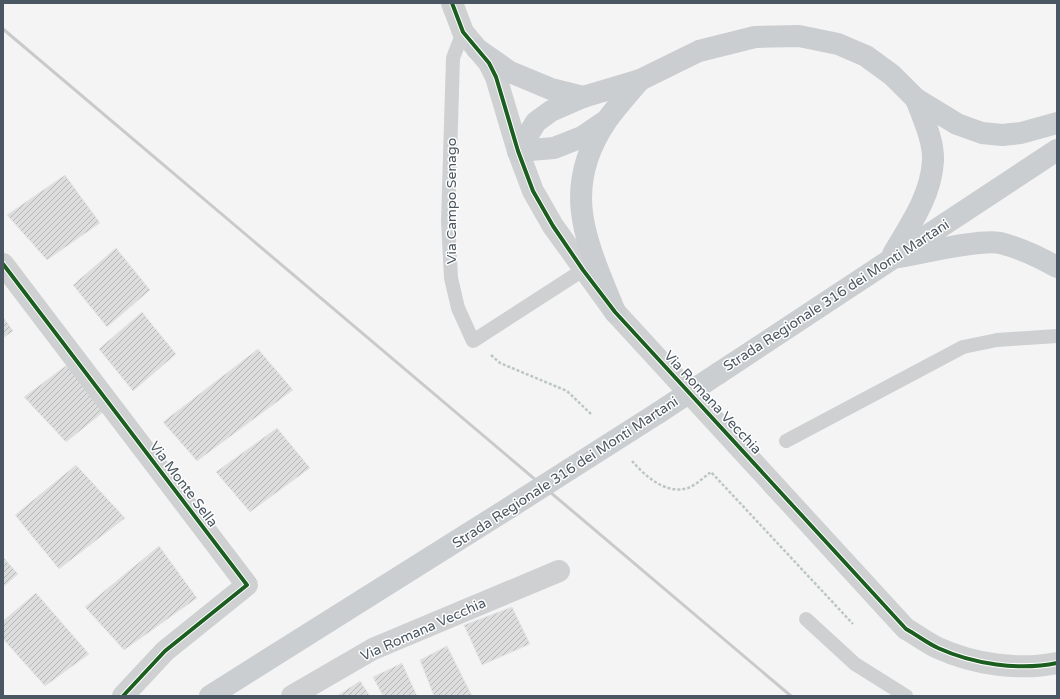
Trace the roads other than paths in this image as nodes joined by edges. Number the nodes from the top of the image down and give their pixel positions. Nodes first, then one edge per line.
1 (452, 3) edge
2 (463, 32) junction
3 (477, 49) junction
4 (640, 80) junction
5 (583, 97) junction
6 (916, 99) junction
7 (607, 120) junction
8 (1057, 122) edge
9 (1057, 150) edge
10 (518, 151) junction
11 (890, 258) junction
12 (3, 264) edge
13 (1057, 267) edge
14 (583, 270) junction
15 (615, 312) junction
16 (1057, 336) edge
17 (786, 441) dead end
18 (560, 571) dead end
19 (806, 619) dead end
20 (1057, 663) edge
21 (123, 696) edge
22 (210, 696) edge
23 (292, 696) edge
24 (906, 696) edge

1 - 2 street
2 - 3 street, Via Romana Vecchia
2 - 14 lane, Via Campo Senago
3 - 5 main road
3 - 10 street, Via Romana Vecchia
4 - 5 main road
4 - 6 main road
4 - 7 main road
5 - 10 main road
6 - 8 main road
6 - 11 main road
7 - 10 main road
7 - 15 main road
9 - 11 main road, Strada Regionale 316 dei Monti Martani
10 - 14 street, Via Romana Vecchia
11 - 13 main road
11 - 22 main road, Strada Regionale 316 dei Monti Martani, bridge
12 - 21 street, Via Monte Sella
14 - 15 street, Via Romana Vecchia
15 - 20 street, Via Romana Vecchia
16 - 17 lane
18 - 23 street, Via Romana Vecchia
19 - 24 lane

